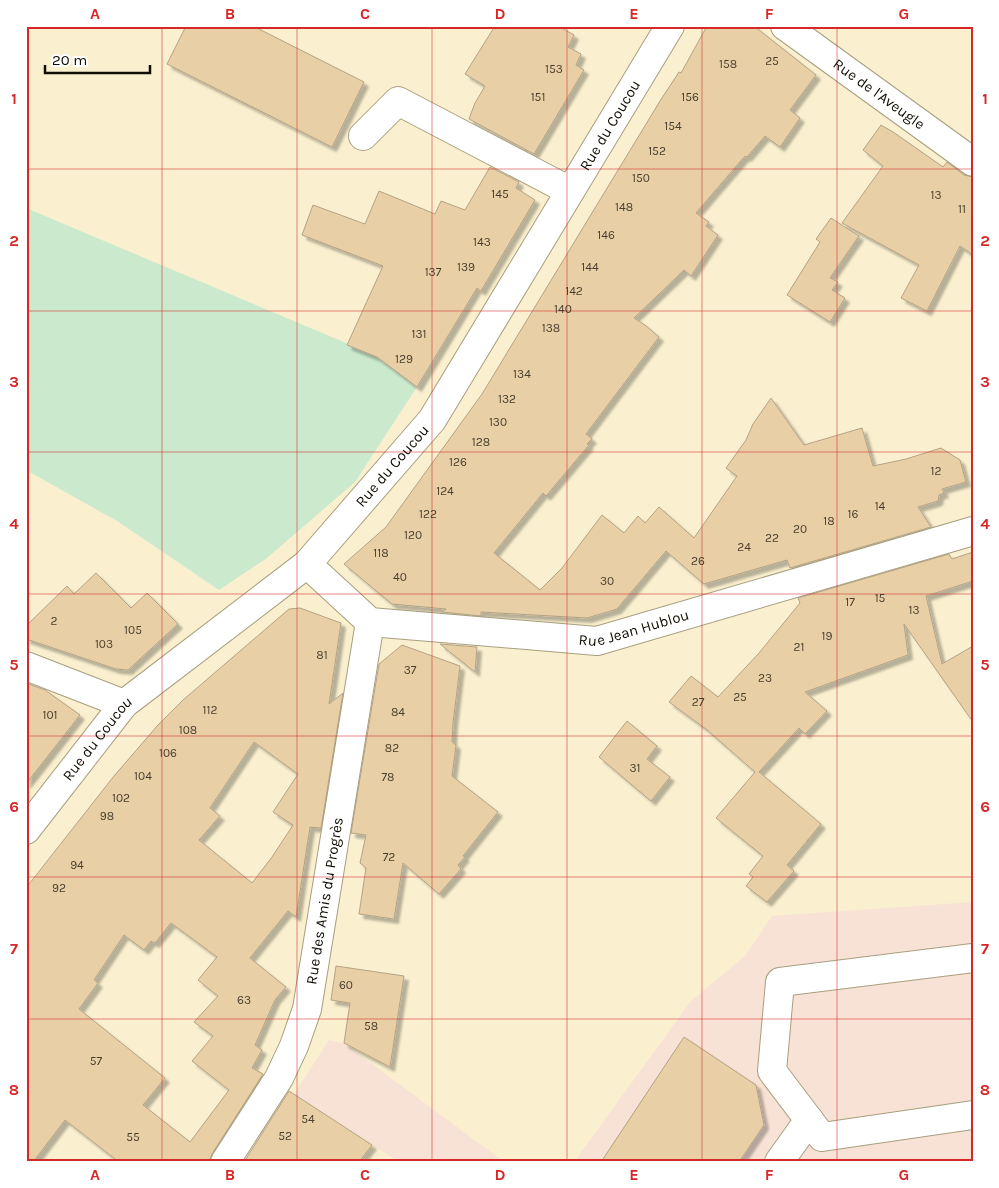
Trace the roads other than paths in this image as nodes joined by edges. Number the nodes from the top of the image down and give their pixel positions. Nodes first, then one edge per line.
1 (670, 26) edge
2 (785, 26) edge
3 (363, 136) dead end
4 (973, 162) edge
5 (570, 191) junction
6 (973, 531) edge
7 (307, 564) junction
8 (370, 622) junction
9 (26, 666) edge
10 (124, 704) junction
11 (26, 830) edge
12 (973, 958) edge
13 (973, 1115) edge
14 (809, 1120) junction
15 (225, 1162) edge
16 (778, 1162) edge

1 - 5 street, Rue du Coucou
2 - 4 street, Rue de l'Aveugle
3 - 5 street
5 - 7 street, Rue du Coucou
6 - 8 street, Rue Jean Hublou
7 - 8 street
7 - 10 street, Rue du Coucou
8 - 15 street, Rue des Amis du Progrès
9 - 10 street
10 - 11 street, Rue du Coucou
12 - 14 street
13 - 14 street
14 - 16 street

